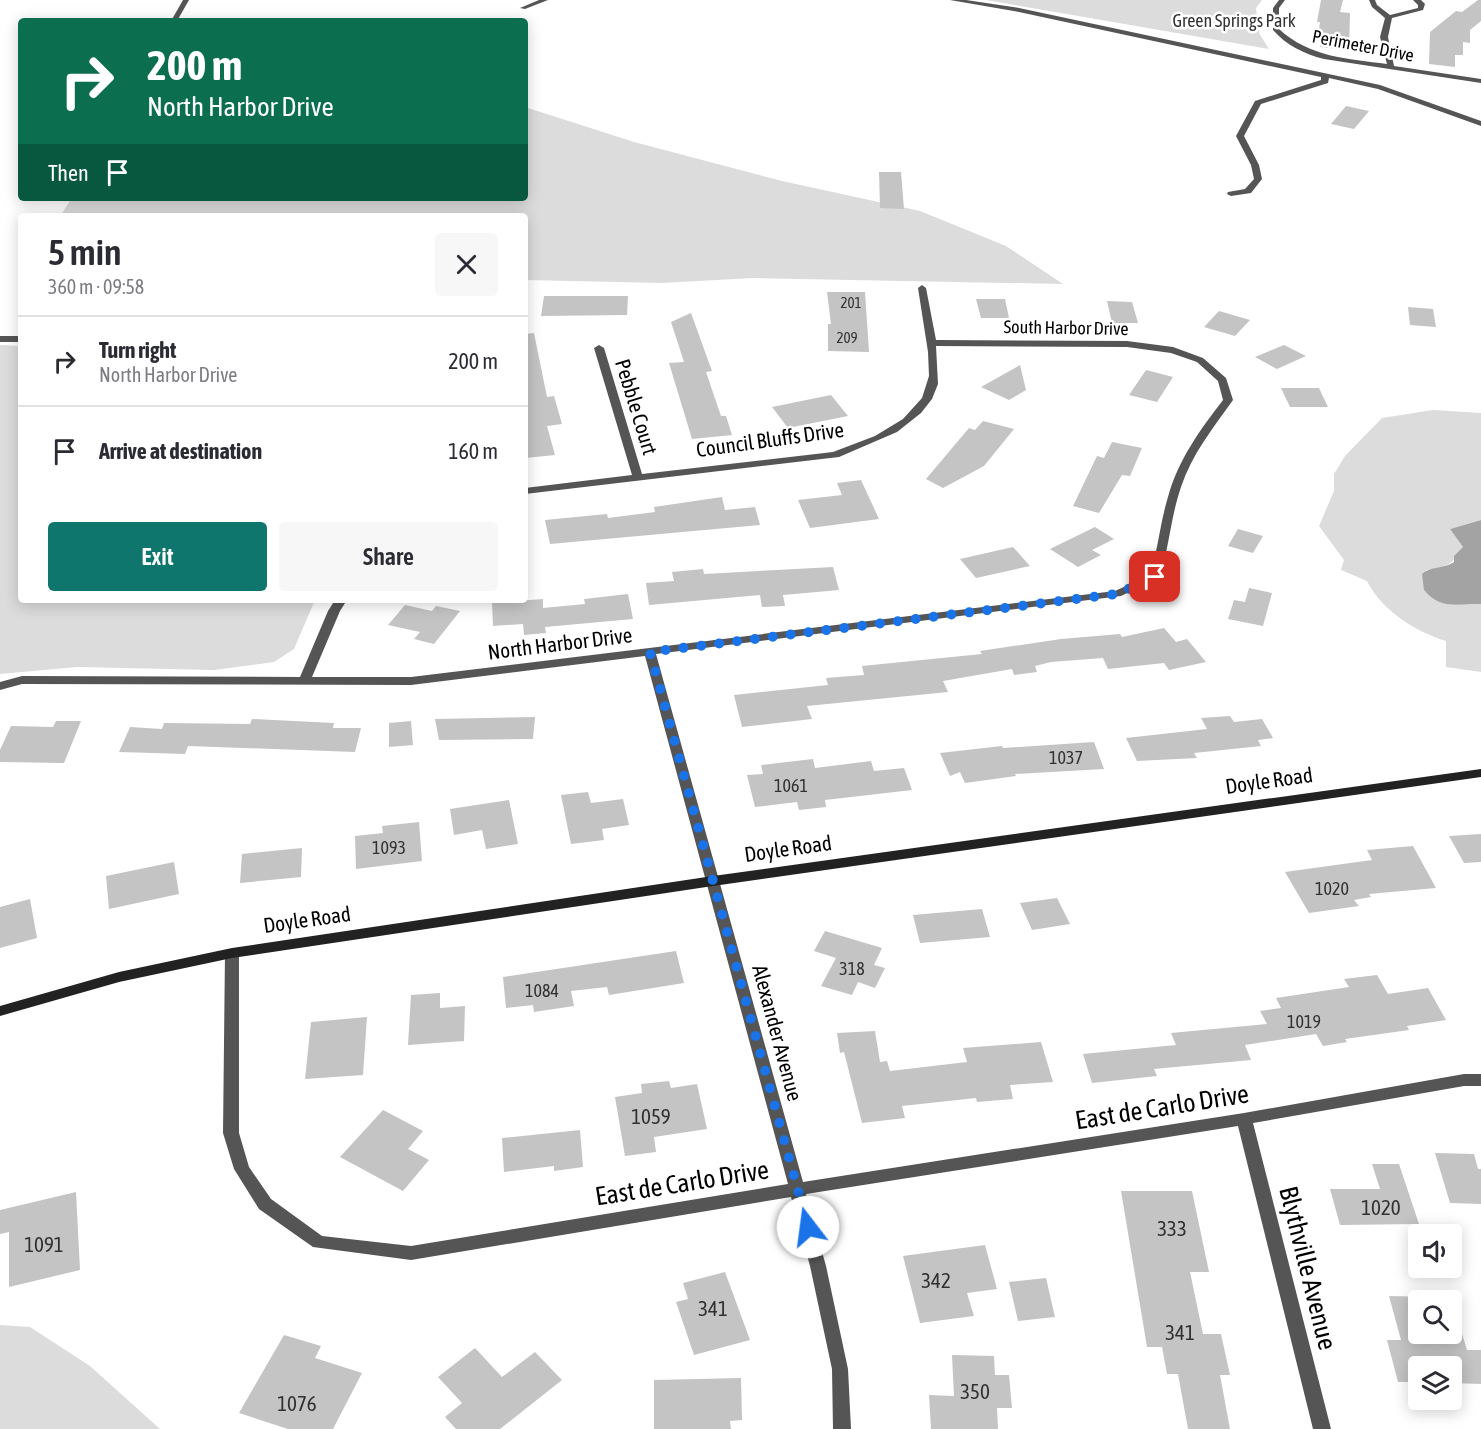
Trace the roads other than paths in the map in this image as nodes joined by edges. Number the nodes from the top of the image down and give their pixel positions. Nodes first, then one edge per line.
1 (186, 0) edge
2 (545, 0) edge
3 (953, 0) edge
4 (1282, 0) edge
5 (1372, 0) edge
6 (1416, 0) edge
7 (523, 8) dead end
8 (1389, 17) junction
9 (176, 18) edge
10 (1391, 68) junction
11 (1325, 75) junction
12 (1481, 81) edge
13 (1481, 124) edge
14 (1231, 194) dead end
15 (922, 288) dead end
16 (0, 339) edge
17 (18, 339) edge
18 (930, 343) junction
19 (599, 348) dead end
20 (638, 477) junction
21 (528, 491) edge
22 (1155, 577) joint
23 (339, 603) edge
24 (650, 652) junction
25 (304, 681) junction
26 (0, 686) edge
27 (1481, 772) edge
28 (713, 881) junction
29 (232, 953) junction
30 (0, 1011) edge
31 (1481, 1080) edge
32 (1244, 1119) junction
33 (798, 1188) junction
34 (842, 1429) edge
35 (1322, 1429) edge

1 - 9 street
2 - 7 street
3 - 11 street
4 - 10 street, Perimeter Drive
5 - 8 street
6 - 8 street
8 - 10 street
10 - 12 street, Perimeter Drive
11 - 13 street
11 - 14 street
15 - 18 street, Council Bluffs Drive
16 - 17 street
18 - 20 street, Council Bluffs Drive
18 - 22 street, South Harbor Drive
19 - 20 street, Pebble Court
20 - 21 street, Council Bluffs Drive
22 - 24 street, North Harbor Drive
23 - 25 street
24 - 25 street, North Harbor Drive
24 - 28 street, Alexander Avenue
25 - 26 street, North Harbor Drive
27 - 28 main road, Doyle Road
28 - 29 main road, Doyle Road
28 - 33 street, Alexander Avenue
29 - 30 main road, Doyle Road
29 - 33 street, East de Carlo Drive
31 - 32 street, East de Carlo Drive
32 - 33 street, East de Carlo Drive
32 - 35 street, Blythville Avenue
33 - 34 street, Alexander Avenue

